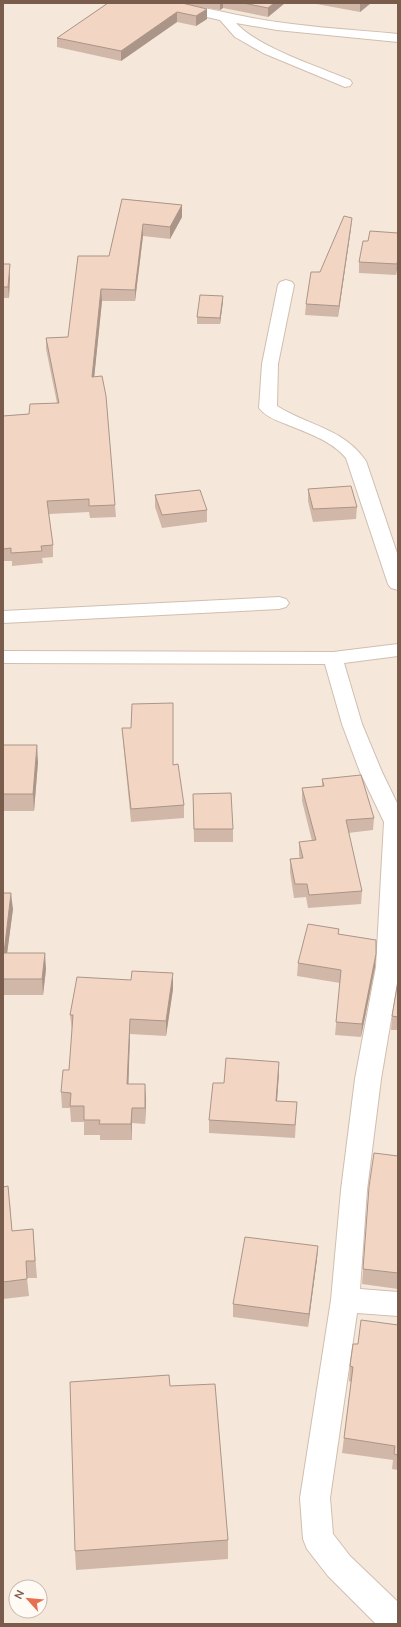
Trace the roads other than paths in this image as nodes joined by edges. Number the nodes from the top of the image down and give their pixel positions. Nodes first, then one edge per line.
1 (163, 3) edge
2 (200, 7) edge
3 (224, 17) junction
4 (398, 38) edge
5 (345, 82) dead end
6 (286, 285) dead end
7 (398, 584) edge
8 (279, 603) dead end
9 (3, 617) edge
10 (398, 650) edge
11 (3, 657) edge
12 (334, 658) junction
13 (397, 823) edge
14 (344, 1300) junction
15 (398, 1304) edge
16 (398, 1624) edge

1 - 2 street
2 - 3 street
3 - 4 street
3 - 5 street
6 - 7 street
8 - 9 street
10 - 12 street
11 - 12 street
12 - 13 street
13 - 14 street
14 - 15 street
14 - 16 street

